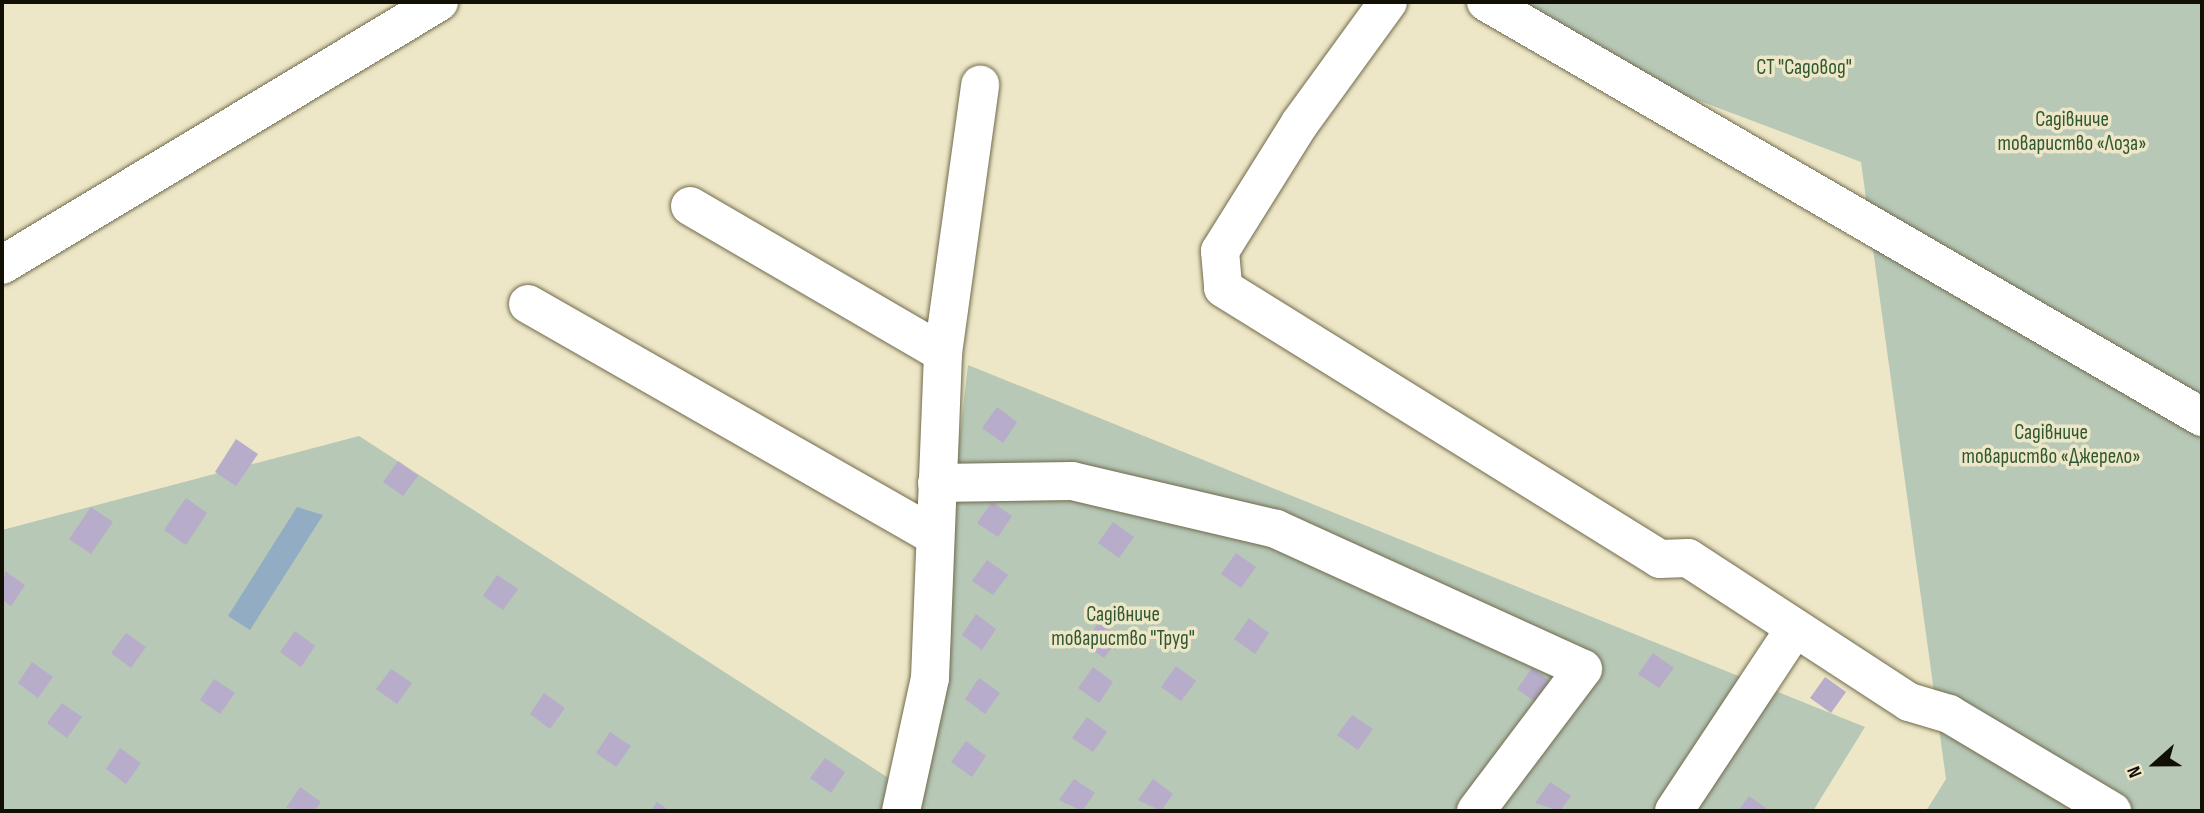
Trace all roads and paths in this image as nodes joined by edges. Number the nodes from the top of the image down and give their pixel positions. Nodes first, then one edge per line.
1 (439, 2) edge
2 (1388, 2) edge
3 (1486, 2) edge
4 (980, 85) dead end
5 (690, 206) dead end
6 (2, 265) edge
7 (528, 304) dead end
8 (943, 352) junction
9 (2202, 417) edge
10 (937, 483) junction
11 (934, 536) junction
12 (1794, 630) junction
13 (901, 811) edge
14 (1476, 811) edge
15 (1674, 811) edge
16 (2112, 811) edge

1 - 6 lane
2 - 12 lane
3 - 9 lane
4 - 8 lane
5 - 8 lane
7 - 11 lane
8 - 10 lane
10 - 11 lane
10 - 14 lane
11 - 13 lane
12 - 15 lane
12 - 16 lane

